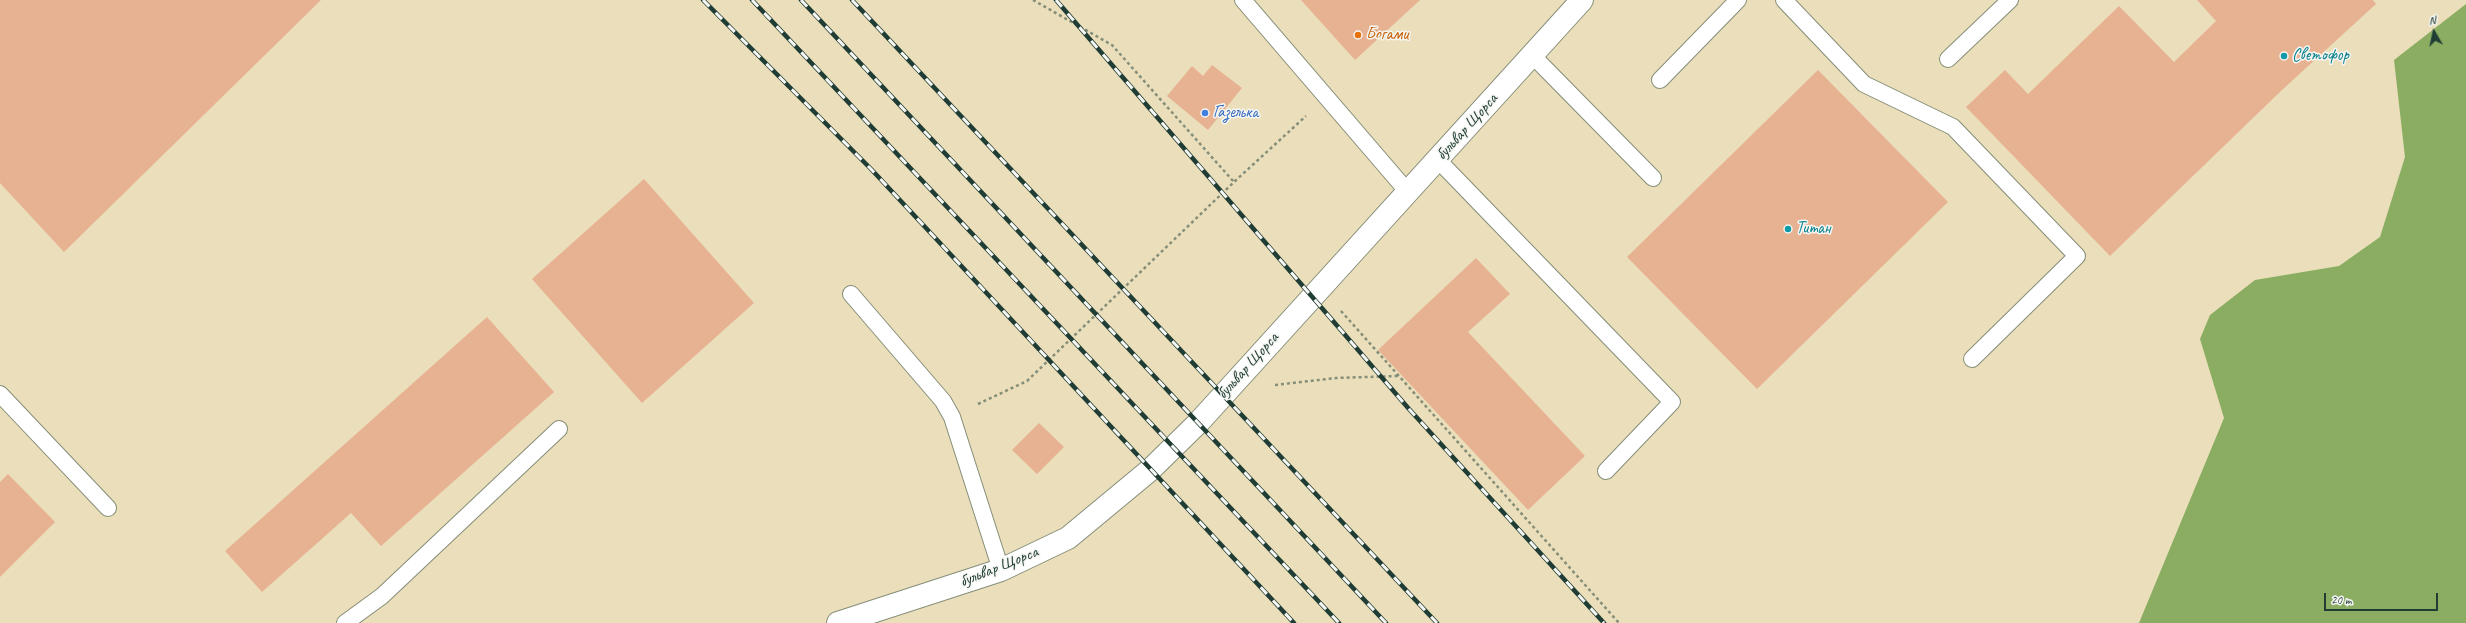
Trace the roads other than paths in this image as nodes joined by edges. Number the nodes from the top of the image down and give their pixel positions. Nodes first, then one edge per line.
1 (1243, 0) edge
2 (1582, 0) edge
3 (1738, 0) edge
4 (1784, 0) edge
5 (2010, 0) edge
6 (1532, 55) junction
7 (1948, 59) dead end
8 (1660, 80) dead end
9 (1438, 160) junction
10 (1653, 178) dead end
11 (1407, 191) junction
12 (851, 294) dead end
13 (1972, 359) dead end
14 (0, 394) edge
15 (559, 429) dead end
16 (1606, 471) dead end
17 (108, 508) dead end
18 (1001, 570) junction
19 (345, 623) edge
20 (838, 623) edge

1 - 11 lane
2 - 6 main road, бульвар Щорса
3 - 8 lane
4 - 13 lane
5 - 7 lane
6 - 9 main road, бульвар Щорса
6 - 10 lane
9 - 11 main road, бульвар Щорса
9 - 16 lane
11 - 18 main road, бульвар Щорса
12 - 18 lane
14 - 17 lane
15 - 19 lane
18 - 20 main road, бульвар Щорса

